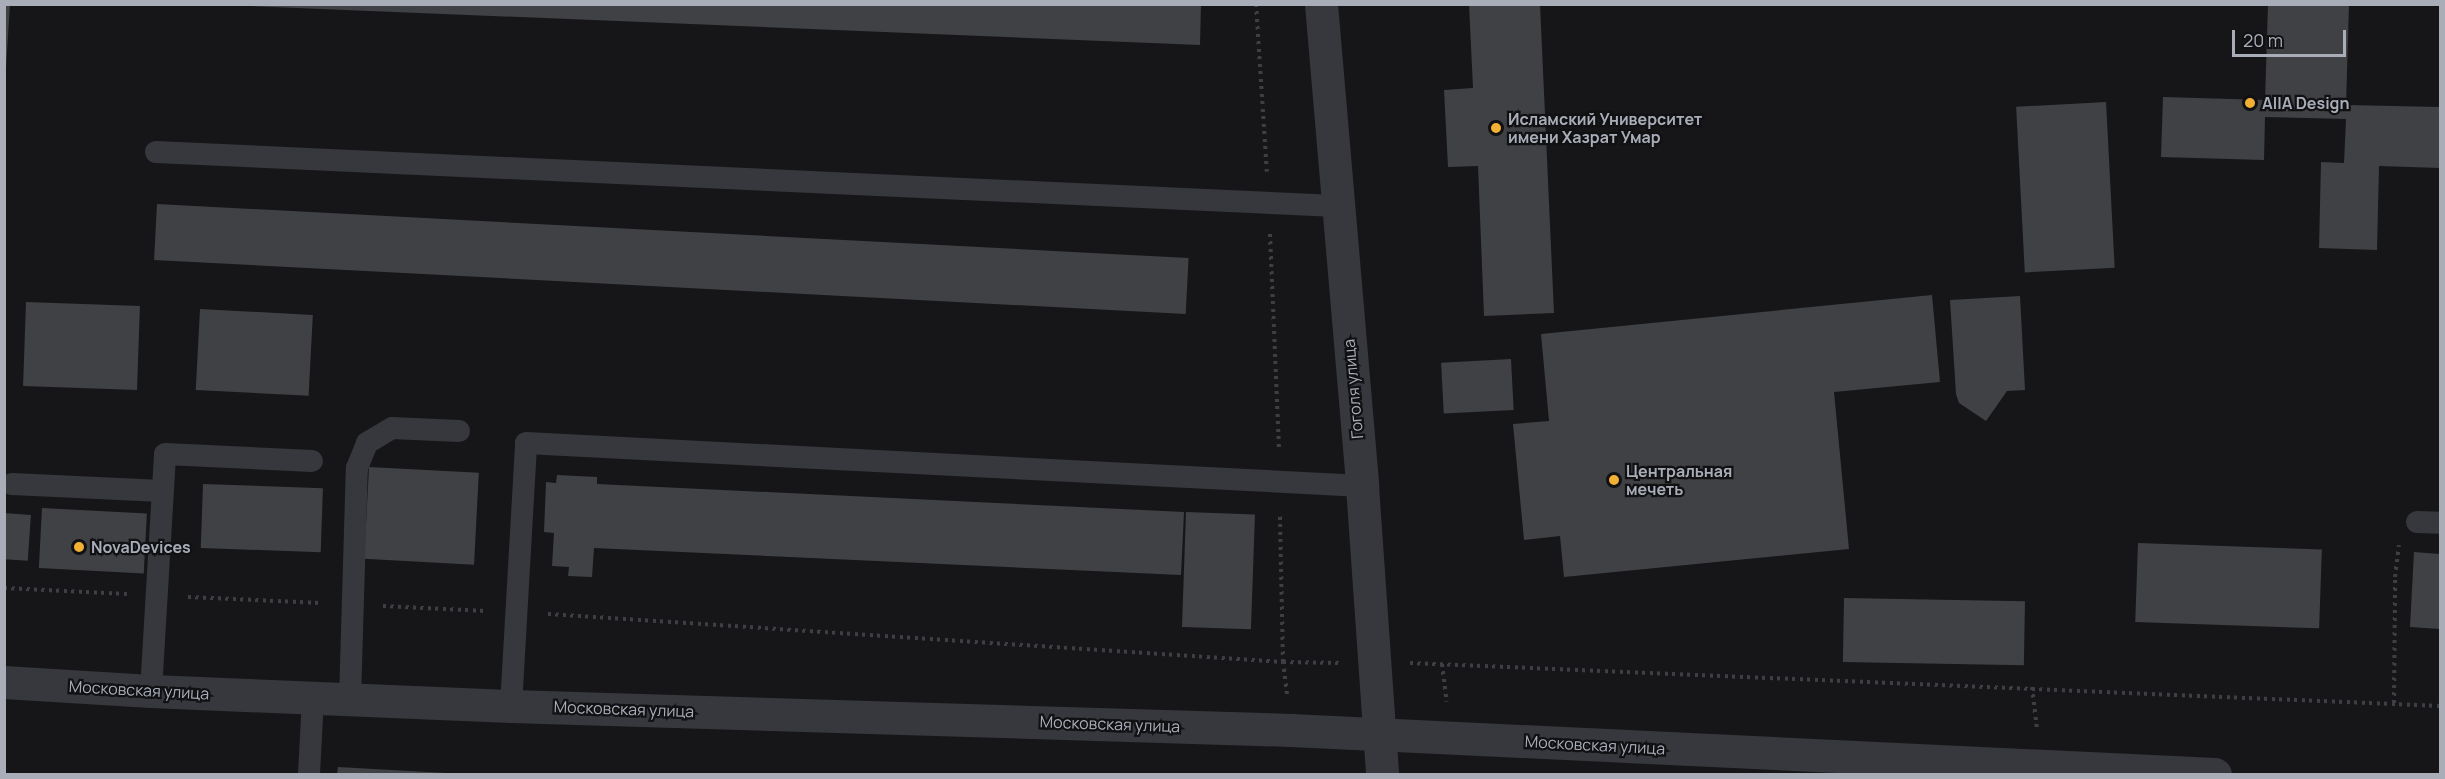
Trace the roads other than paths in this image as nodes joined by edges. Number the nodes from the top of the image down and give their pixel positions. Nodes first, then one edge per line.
1 (1321, 4) edge
2 (156, 152) dead end
3 (1337, 206) junction
4 (459, 431) dead end
5 (312, 461) dead end
6 (12, 484) dead end
7 (1362, 486) junction
8 (162, 491) junction
9 (2417, 522) road end
10 (2440, 523) edge
11 (4, 682) edge
12 (152, 691) junction
13 (313, 698) junction
14 (350, 699) junction
15 (511, 706) junction
16 (1380, 736) junction
17 (309, 774) edge
18 (1382, 774) edge
19 (2215, 774) edge

1 - 3 street, Гоголя улица
2 - 3 lane
3 - 7 street, Гоголя улица
4 - 14 lane
5 - 8 lane
6 - 8 lane
7 - 15 lane
7 - 16 street, Гоголя улица
8 - 12 lane
9 - 10 lane
11 - 12 street, Московская улица
12 - 13 street, Московская улица
13 - 14 street, Московская улица
13 - 17 lane
14 - 15 street, Московская улица
15 - 16 street, Московская улица
16 - 18 street, Гоголя улица
16 - 19 street, Московская улица

